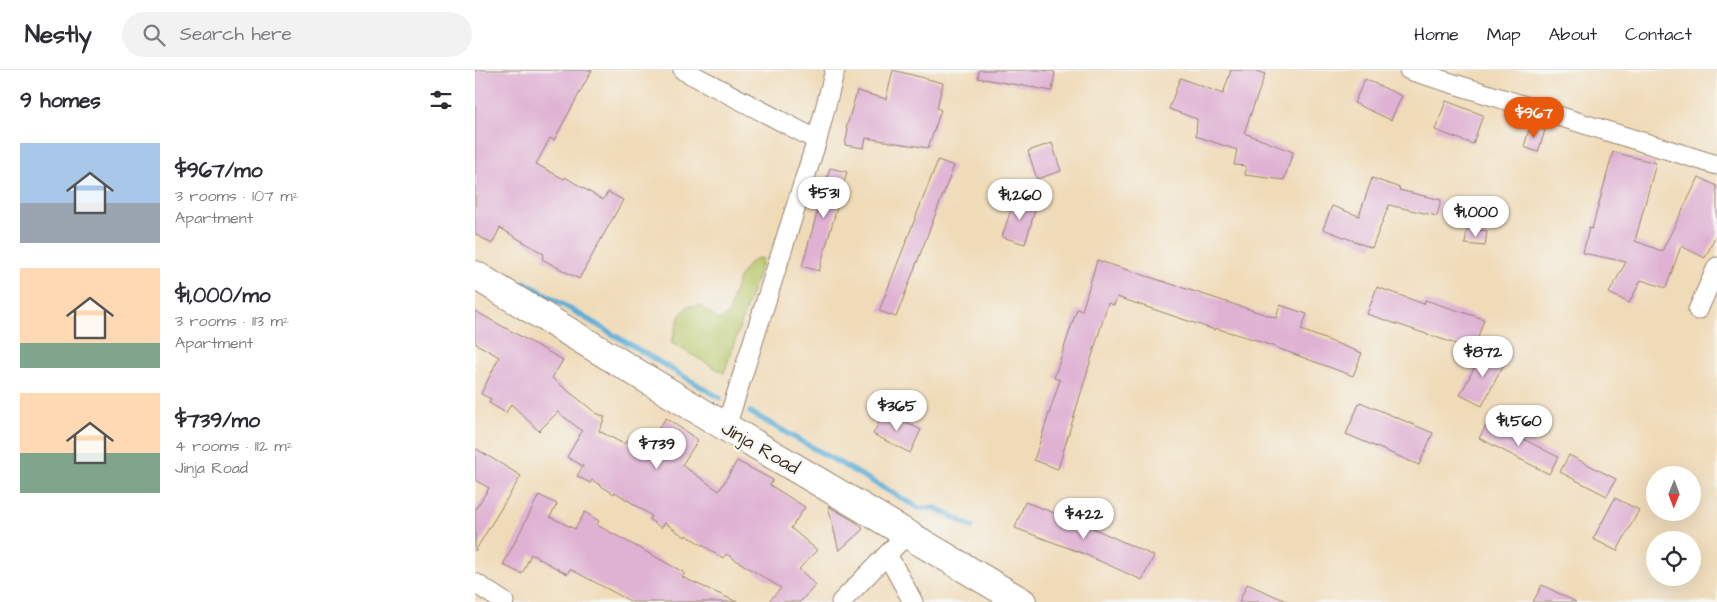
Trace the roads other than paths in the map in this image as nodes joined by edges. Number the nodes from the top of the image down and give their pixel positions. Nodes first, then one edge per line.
1 (683, 70) edge
2 (835, 70) edge
3 (1409, 70) edge
4 (817, 140) junction
5 (1717, 165) edge
6 (1717, 268) edge
7 (475, 275) edge
8 (1698, 310) dead end
9 (726, 427) junction
10 (908, 533) junction
11 (888, 556) junction
12 (475, 583) edge
13 (504, 602) edge
14 (841, 602) edge
15 (913, 602) edge
16 (1022, 602) edge

1 - 4 street
2 - 4 street
3 - 5 street
4 - 9 street
6 - 8 street
7 - 9 main road, Jinja Road
9 - 10 main road, Jinja Road
10 - 11 street
10 - 16 main road, Jinja Road
11 - 14 street
11 - 15 street
12 - 13 street

